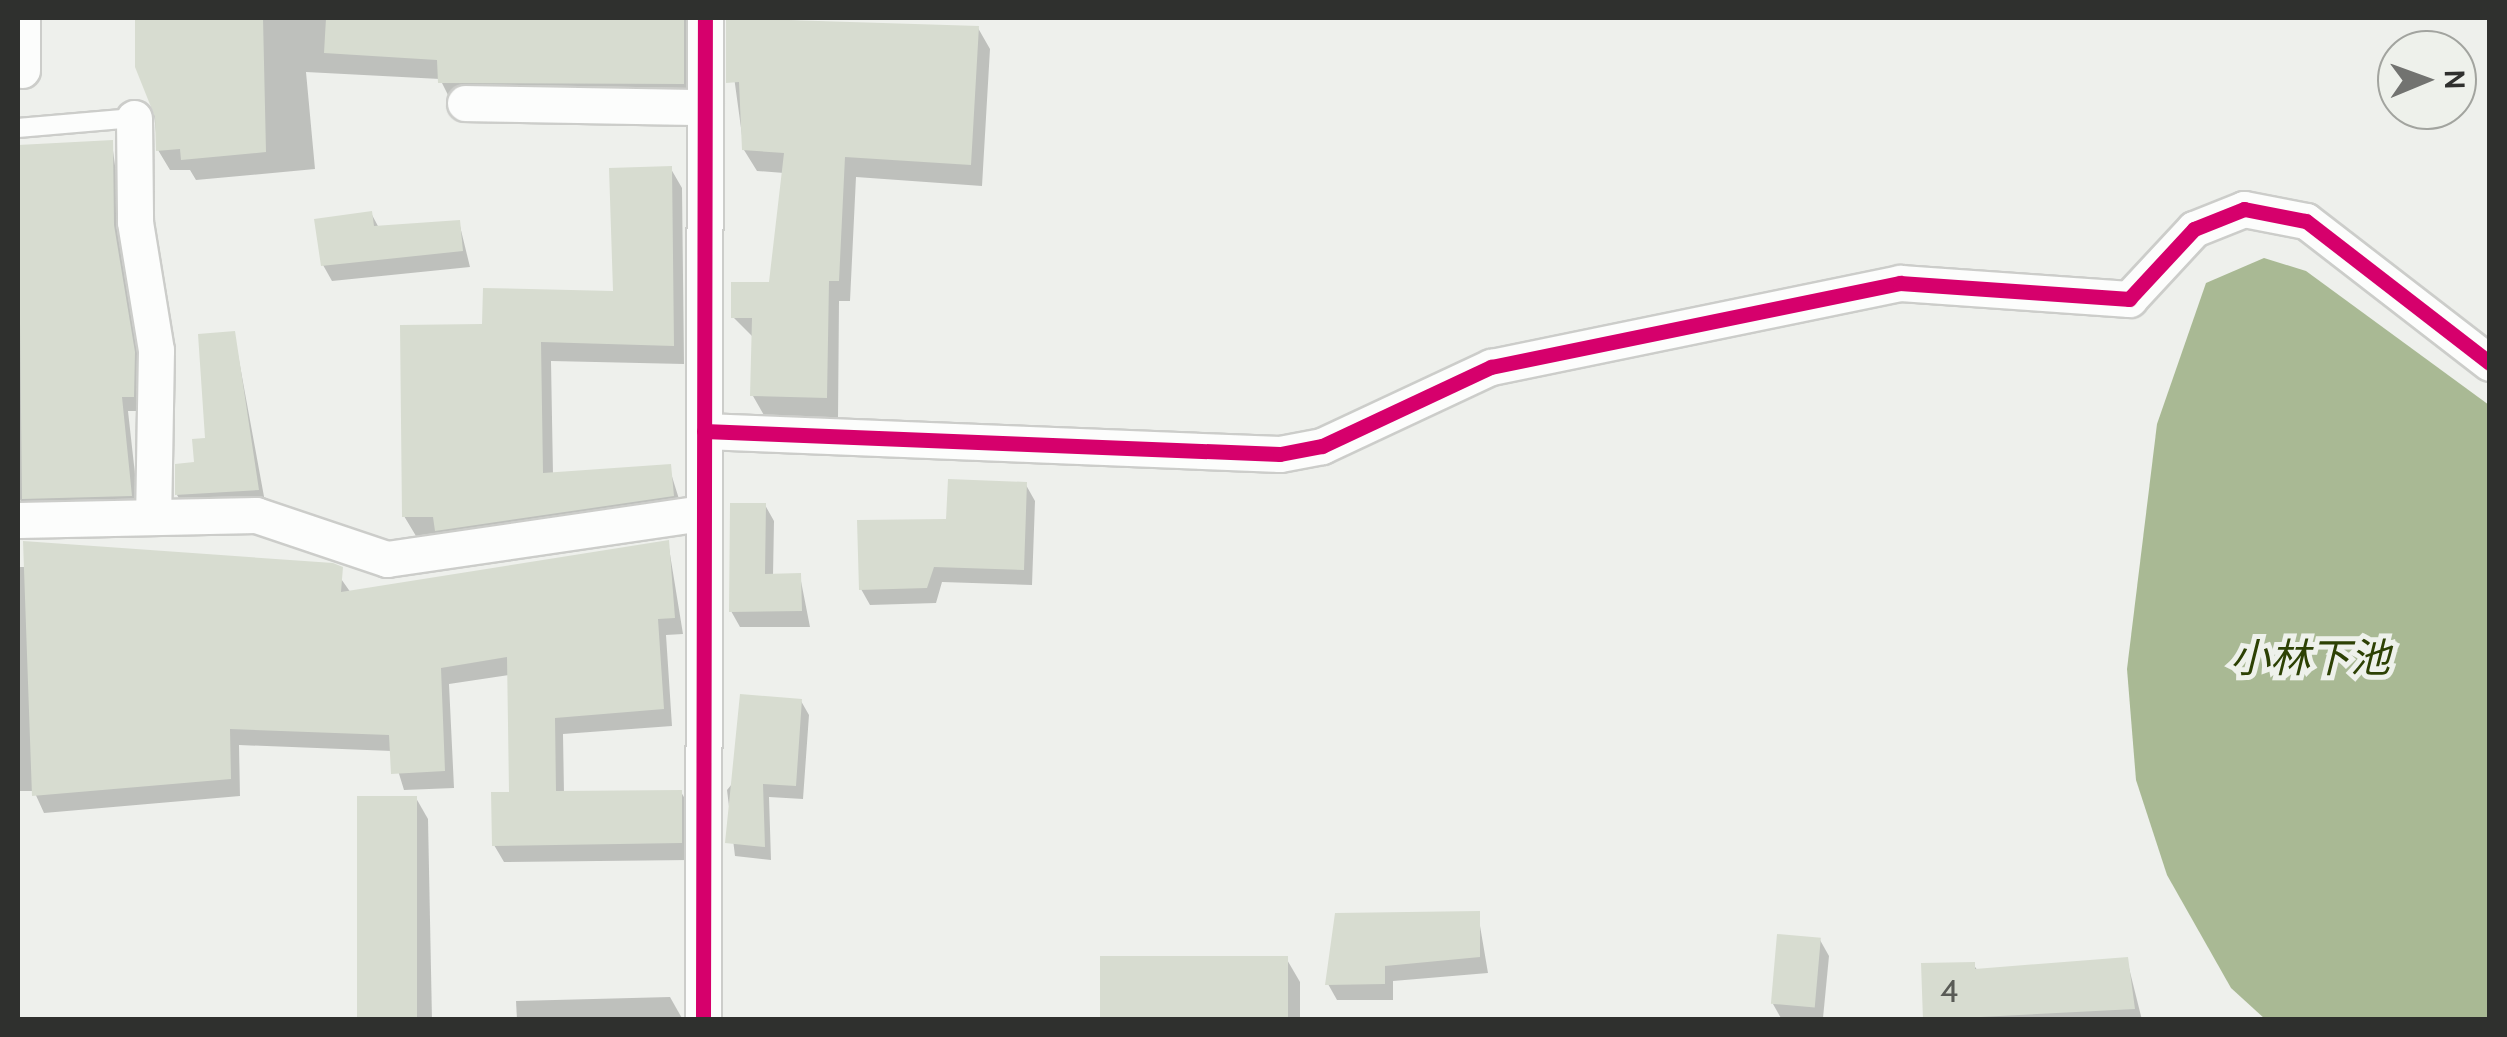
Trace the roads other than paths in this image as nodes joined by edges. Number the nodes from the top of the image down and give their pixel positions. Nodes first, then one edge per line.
1 (22, 18) edge
2 (705, 18) edge
3 (22, 70) dead end
4 (465, 103) dead end
5 (705, 107) junction
6 (134, 118) joint
7 (18, 128) edge
8 (2490, 364) edge
9 (704, 431) junction
10 (704, 513) junction
11 (153, 516) junction
12 (18, 520) edge
13 (703, 1020) edge

1 - 3 street
2 - 5 street
4 - 5 street
5 - 9 street
6 - 7 lane
6 - 11 street
8 - 9 street
9 - 10 street
10 - 11 street
10 - 13 street
11 - 12 street

